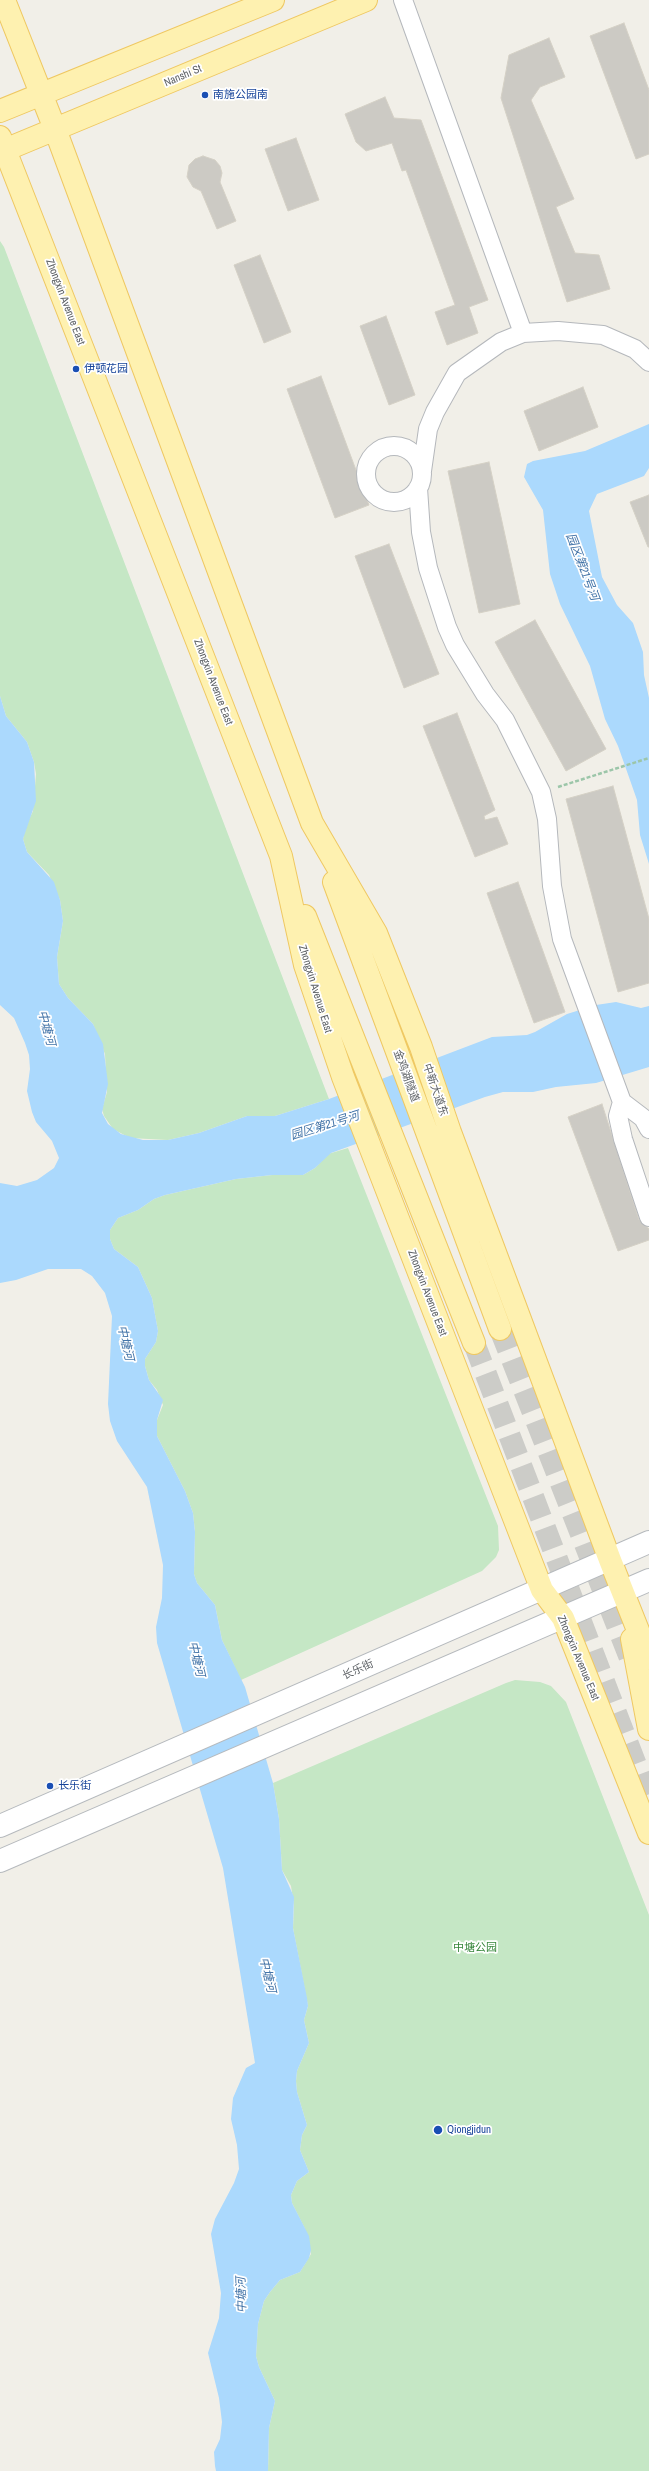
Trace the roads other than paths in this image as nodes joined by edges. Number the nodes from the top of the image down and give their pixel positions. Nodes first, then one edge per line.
1 (4, 0) edge
2 (273, 0) edge
3 (366, 0) edge
4 (403, 0) edge
5 (41, 93) junction
6 (0, 111) edge
7 (55, 129) junction
8 (2, 147) edge
9 (523, 333) junction
10 (649, 362) edge
11 (312, 823) junction
12 (281, 856) junction
13 (619, 1094) junction
14 (649, 1129) edge
15 (649, 1217) edge
16 (500, 1329) tunnel mouth
17 (474, 1343) tunnel mouth
18 (649, 1542) edge
19 (610, 1560) junction
20 (649, 1580) edge
21 (542, 1590) junction
22 (623, 1593) junction
23 (563, 1618) junction
24 (649, 1658) edge
25 (649, 1729) edge
26 (0, 1826) edge
27 (649, 1833) edge
28 (0, 1861) edge

1 - 5 main road
2 - 5 main road
3 - 7 main road, Nanshi St
4 - 9 street
5 - 6 main road
5 - 7 main road
7 - 8 main road, Nanshi St
7 - 11 main road
8 - 12 main road, Zhongxin Avenue East
9 - 10 street
9 - 13 street
11 - 16 main road, 金鸡湖隧道
11 - 19 main road, 中新大道东
12 - 17 main road
12 - 21 main road, Zhongxin Avenue East
13 - 14 street
13 - 15 street
18 - 19 main road, 长乐街
19 - 21 main road, 长乐街
19 - 22 main road
20 - 22 main road
21 - 23 main road, Zhongxin Avenue East
21 - 26 main road, 长乐街
22 - 23 main road
22 - 24 main road
22 - 25 main road
23 - 27 main road, Zhongxin Avenue East
23 - 28 main road

